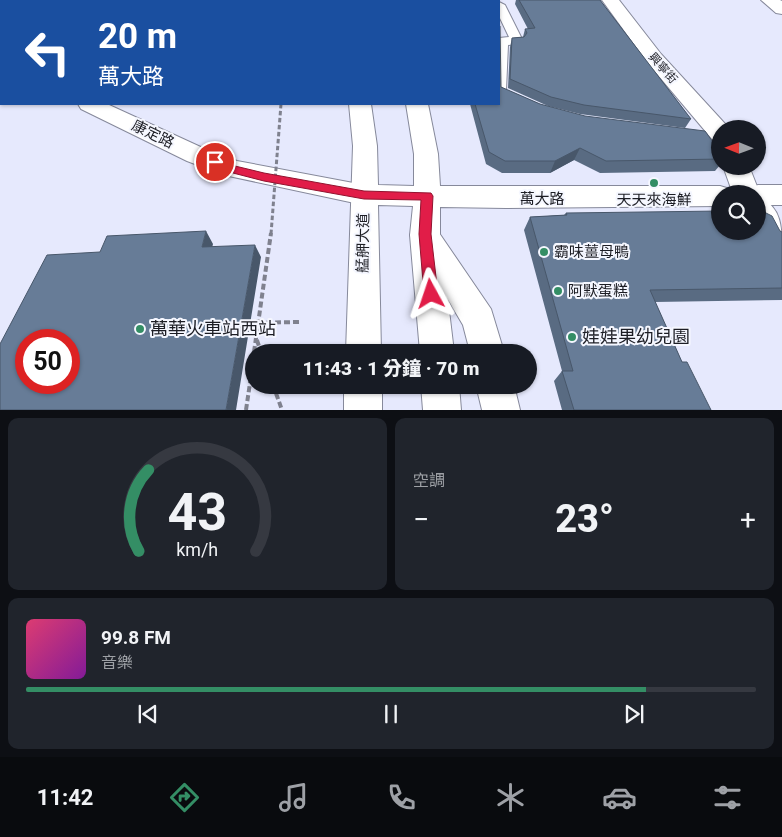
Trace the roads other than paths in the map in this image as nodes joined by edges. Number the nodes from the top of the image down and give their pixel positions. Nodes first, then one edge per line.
1 (610, 0) edge
2 (768, 0) edge
3 (500, 6) edge
4 (782, 9) edge
5 (500, 74) edge
6 (500, 92) edge
7 (516, 100) edge
8 (91, 105) edge
9 (360, 105) edge
10 (417, 105) edge
11 (711, 135) edge
12 (364, 195) junction
13 (766, 195) edge
14 (782, 195) edge
15 (427, 196) junction
16 (711, 196) edge
17 (766, 219) edge
18 (425, 234) junction
19 (782, 240) edge
20 (363, 344) edge
21 (436, 344) edge
22 (485, 344) edge
23 (363, 394) edge
24 (441, 394) edge
25 (497, 394) edge
26 (363, 410) edge
27 (442, 410) edge
28 (501, 410) edge

1 - 11 main road, 興寧街
2 - 4 main road
3 - 5 lane
6 - 7 lane
8 - 12 main road, 康定路
9 - 12 main road, 艋舺大道
10 - 15 main road
12 - 15 main road, 萬大路
12 - 20 main road, 艋舺大道
13 - 14 main road
15 - 16 main road, 萬大路
15 - 18 main road
17 - 19 main road
18 - 21 main road
18 - 22 main road
23 - 26 main road
24 - 27 main road
25 - 28 main road

